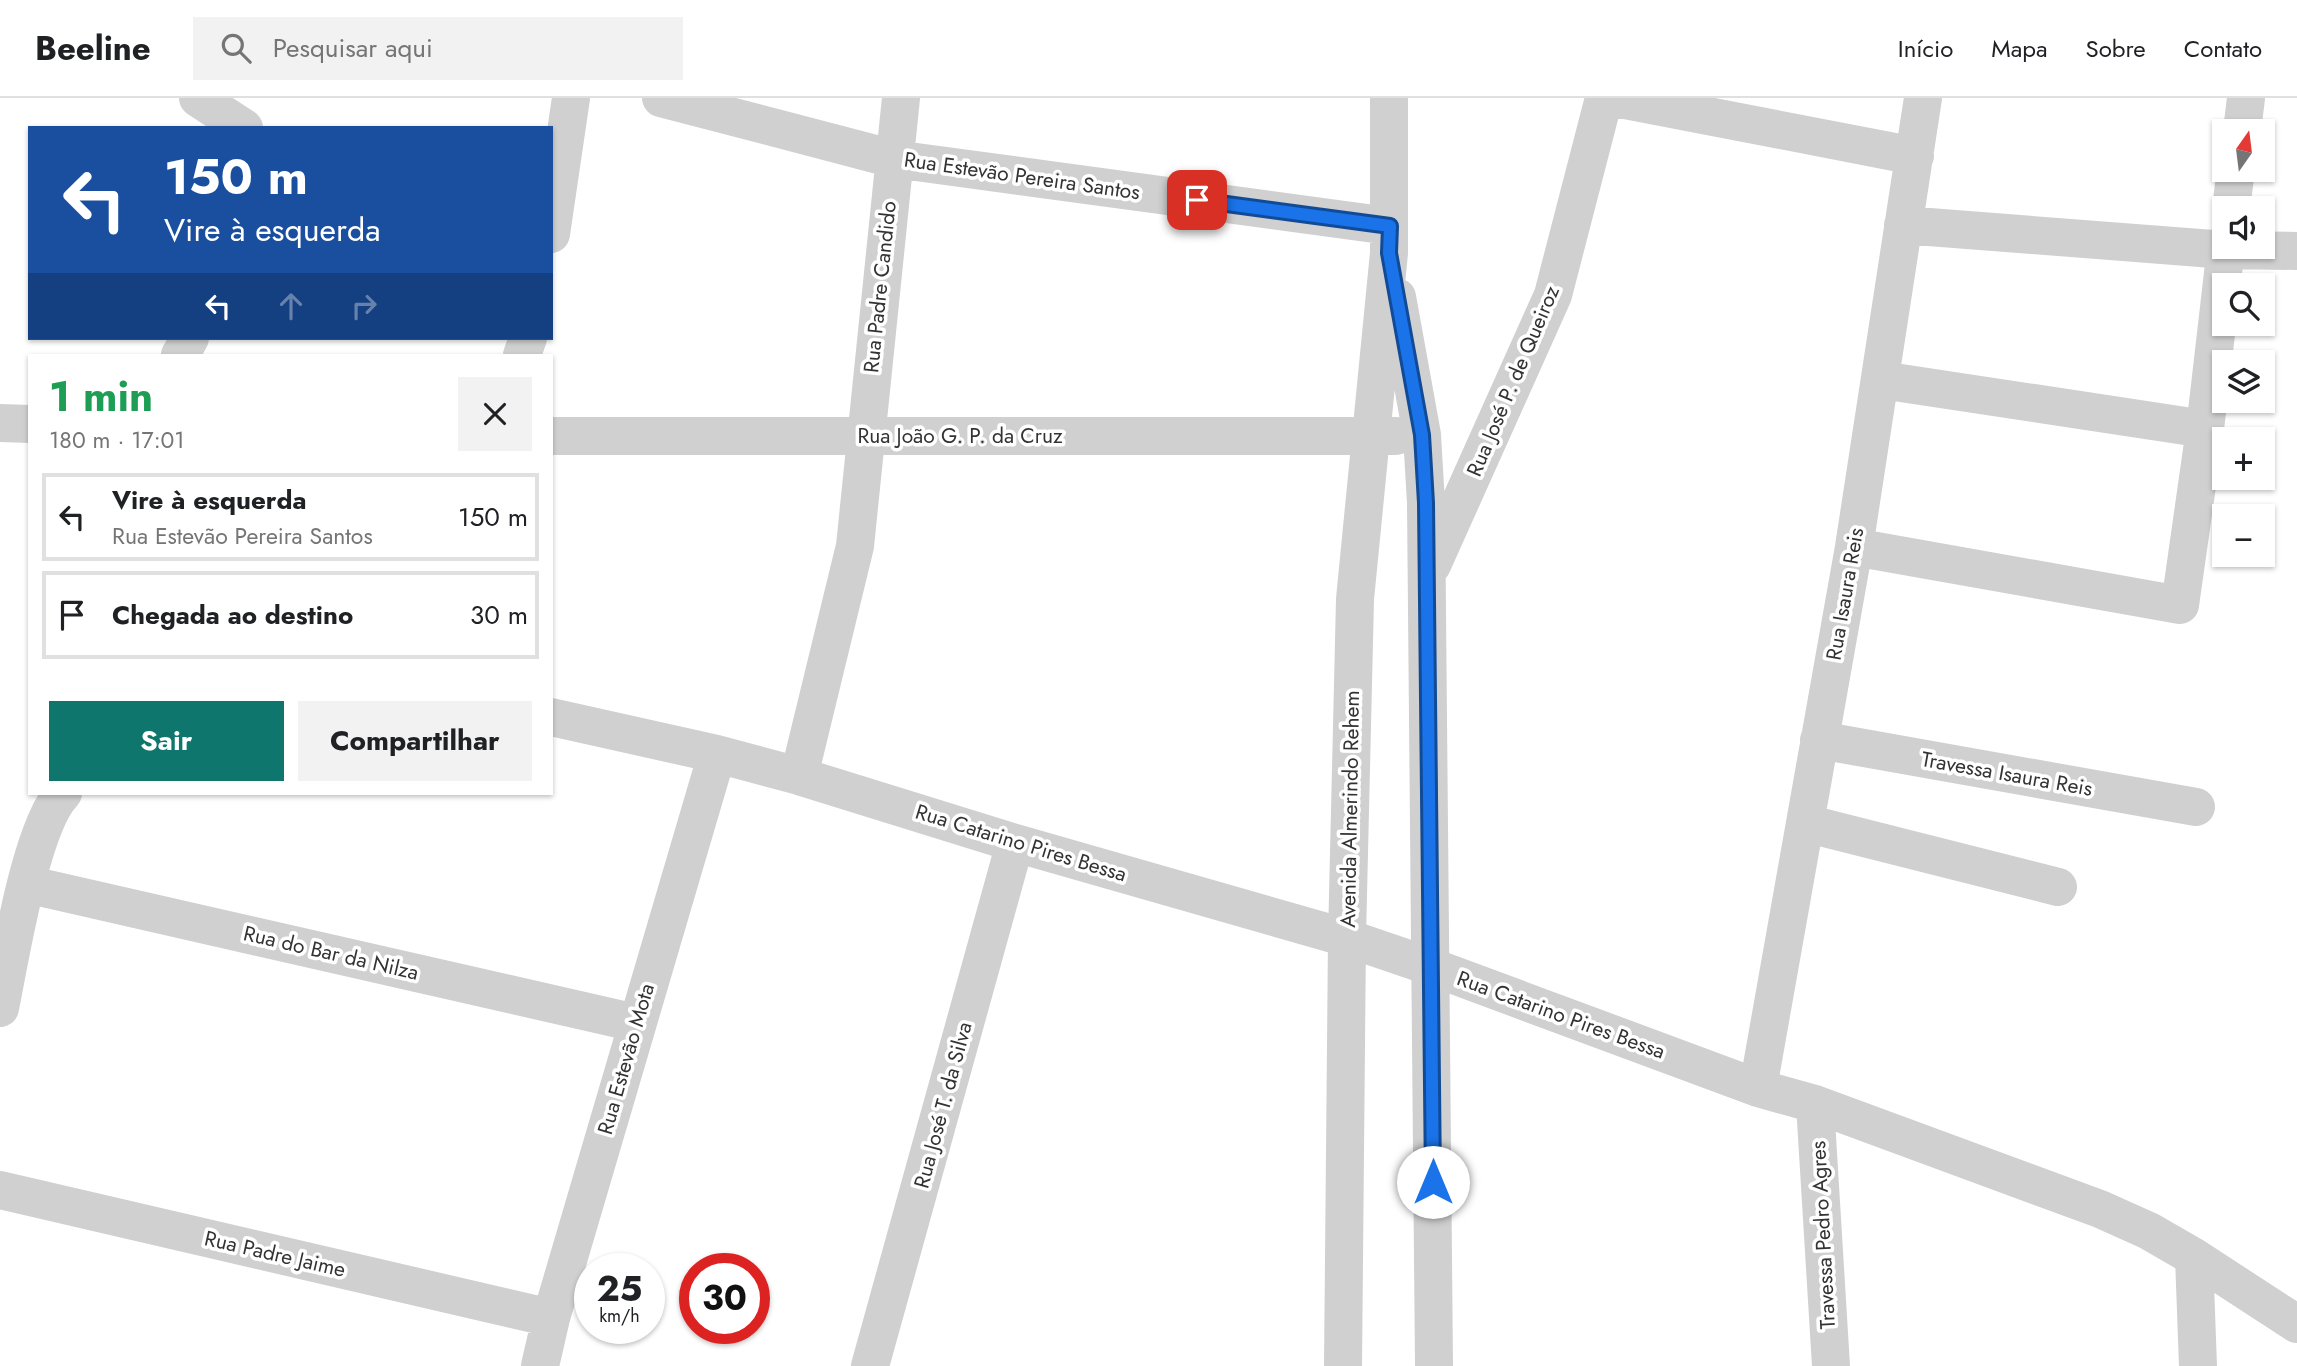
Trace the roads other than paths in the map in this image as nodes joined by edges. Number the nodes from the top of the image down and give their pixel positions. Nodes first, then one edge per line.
1 (198, 98) edge
2 (571, 98) edge
3 (661, 98) edge
4 (901, 98) edge
5 (1389, 98) edge
6 (1604, 98) edge
7 (1615, 98) edge
8 (1923, 98) edge
9 (2246, 98) edge
10 (2243, 119) edge
11 (238, 126) edge
12 (1915, 156) junction
13 (894, 159) junction
14 (553, 220) edge
15 (1903, 225) junction
16 (1389, 240) junction
17 (2212, 247) edge
18 (2275, 250) edge
19 (2297, 251) edge
20 (2225, 259) edge
21 (1881, 380) junction
22 (0, 423) edge
23 (28, 424) edge
24 (2205, 429) junction
25 (865, 435) junction
26 (1422, 435) junction
27 (553, 436) edge
28 (1370, 438) junction
29 (1854, 547) junction
30 (1427, 576) junction
31 (553, 717) edge
32 (1819, 740) junction
33 (717, 754) junction
34 (799, 776) junction
35 (62, 795) edge
36 (2196, 807) dead end
37 (1805, 823) junction
38 (1015, 843) junction
39 (26, 884) junction
40 (2058, 887) dead end
41 (1347, 938) junction
42 (1432, 967) junction
43 (0, 1008) edge
44 (636, 1023) junction
45 (1758, 1087) junction
46 (1815, 1104) junction
47 (0, 1190) edge
48 (2194, 1257) junction
49 (551, 1318) junction
50 (2297, 1324) edge
51 (540, 1366) edge
52 (870, 1366) edge
53 (1343, 1366) edge
54 (1434, 1366) edge
55 (1831, 1366) edge
56 (2198, 1366) edge

1 - 11 street
2 - 14 street
3 - 13 street, Rua Estevão Pereira Santos
4 - 13 street, Rua Padre Candido
5 - 16 street, Avenida Almerindo Rehem
6 - 30 street, Rua José P. de Queiroz
7 - 12 street
8 - 12 street, Rua Isaura Reis
9 - 10 street
12 - 15 street, Rua Isaura Reis
13 - 16 street, Rua Estevão Pereira Santos
13 - 25 street, Rua Padre Candido
15 - 17 street
15 - 21 street, Rua Isaura Reis
16 - 26 street, Avenida Almerindo Rehem
16 - 28 street, Avenida Almerindo Rehem
18 - 19 street
20 - 24 street
21 - 24 street
21 - 29 street, Rua Isaura Reis
22 - 23 street
24 - 29 street
25 - 27 street, Rua João G. P. da Cruz
25 - 28 street, Rua João G. P. da Cruz
25 - 34 street, Rua Padre Candido
26 - 28 street, Rua João G. P. da Cruz
26 - 30 street, Avenida Almerindo Rehem
28 - 41 street, Avenida Almerindo Rehem
29 - 32 street, Rua Isaura Reis
30 - 42 street, Avenida Almerindo Rehem
31 - 33 street, Rua Catarino Pires Bessa
32 - 36 street, Travessa Isaura Reis
32 - 37 street, Rua Isaura Reis
33 - 34 street, Rua Catarino Pires Bessa
33 - 44 street, Rua Estevão Mota
34 - 38 street, Rua Catarino Pires Bessa
35 - 39 street
37 - 40 street
37 - 45 street, Rua Isaura Reis
38 - 41 street, Rua Catarino Pires Bessa
38 - 52 street, Rua José T. da Silva
39 - 43 street
39 - 44 street, Rua do Bar da Nilza
41 - 42 street, Rua Catarino Pires Bessa
41 - 53 street, Avenida Almerindo Rehem
42 - 45 street, Rua Catarino Pires Bessa
42 - 54 street, Avenida Almerindo Rehem
44 - 49 street, Rua Estevão Mota
45 - 46 street, Rua Catarino Pires Bessa
46 - 48 street, Rua Catarino Pires Bessa
46 - 55 street, Travessa Pedro Agres
47 - 49 street, Rua Padre Jaime
48 - 50 street, Rua Catarino Pires Bessa
48 - 56 street
49 - 51 street, Rua Estevão Mota

